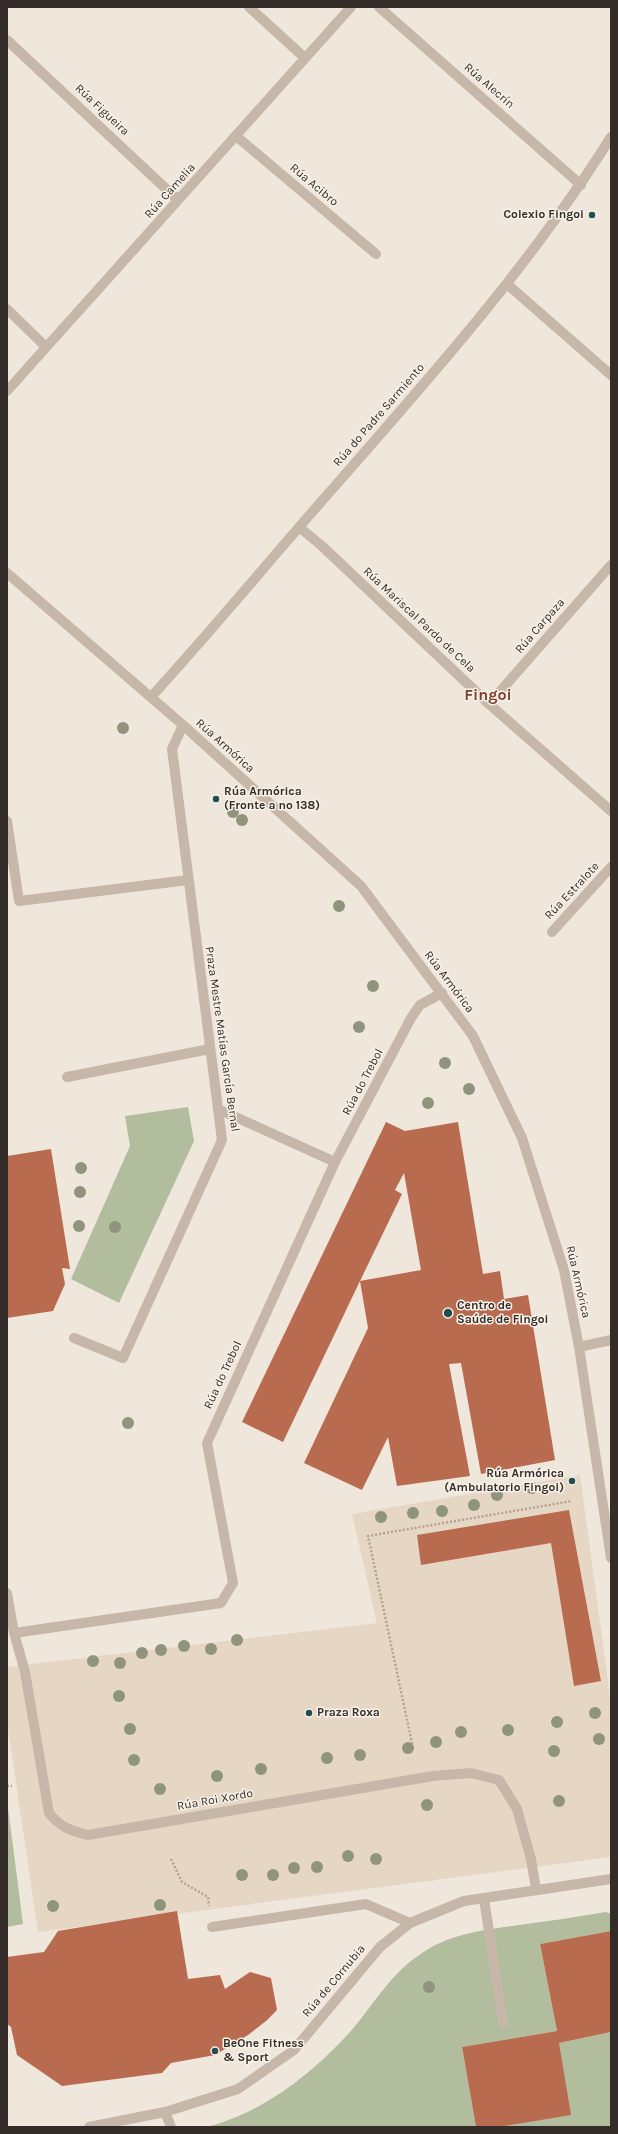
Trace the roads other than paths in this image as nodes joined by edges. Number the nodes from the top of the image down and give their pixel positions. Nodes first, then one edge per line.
1 (249, 7) edge
2 (351, 7) edge
3 (379, 7) edge
4 (7, 40) edge
5 (305, 58) junction
6 (236, 136) junction
7 (611, 137) edge
8 (581, 185) junction
9 (178, 200) junction
10 (376, 254) dead end
11 (507, 284) junction
12 (7, 309) edge
13 (46, 347) junction
14 (611, 375) edge
15 (7, 391) edge
16 (299, 526) junction
17 (611, 565) edge
18 (7, 573) edge
19 (151, 698) junction
20 (489, 704) junction
21 (183, 725) junction
22 (611, 811) edge
23 (7, 821) edge
24 (611, 867) edge
25 (188, 880) junction
26 (552, 932) dead end
27 (442, 993) junction
28 (210, 1049) junction
29 (67, 1077) dead end
30 (218, 1109) junction
31 (335, 1162) junction
32 (74, 1338) dead end
33 (611, 1340) edge
34 (579, 1347) junction
35 (611, 1558) edge
36 (7, 1593) edge
37 (14, 1632) junction
38 (611, 1879) edge
39 (536, 1889) junction
40 (484, 1898) junction
41 (410, 1923) junction
42 (212, 1927) dead end
43 (503, 2023) dead end
44 (165, 2112) junction
45 (89, 2127) edge
46 (171, 2127) edge

1 - 5 street
2 - 5 street, Rúa Camelia
3 - 8 street, Rúa Alecrín
4 - 9 street, Rúa Figueira
5 - 6 street, Rúa Camelia
6 - 9 street, Rúa Camelia
6 - 10 street, Rúa Acibro
7 - 8 street, Rúa do Padre Sarmiento
8 - 11 street, Rúa do Padre Sarmiento
9 - 13 street, Rúa Camelia
11 - 14 street
11 - 16 street, Rúa do Padre Sarmiento
12 - 13 street
13 - 15 street, Rúa Camelia
16 - 19 street, Rúa do Padre Sarmiento
16 - 20 street, Rúa Mariscal Pardo de Cela
17 - 20 street, Rúa Carpaza
18 - 19 street, Rúa Armórica
19 - 21 street, Rúa Armórica
20 - 22 street, Rúa Mariscal Pardo de Cela
21 - 25 street, Praza Mestre Matías García Bernal
21 - 27 street, Rúa Armórica
23 - 25 street
24 - 26 street, Rúa Estralote
25 - 28 street, Praza Mestre Matías García Bernal
27 - 31 street, Rúa do Trebol
27 - 34 street, Rúa Armórica
28 - 29 street
28 - 30 street, Praza Mestre Matías García Bernal
30 - 31 street
30 - 32 street, Praza Mestre Matías García Bernal
31 - 37 street, Rúa do Trebol
33 - 34 street
34 - 35 street, Rúa Armórica
36 - 37 street, Rúa Roi Xordo
37 - 39 street, Rúa Roi Xordo
38 - 39 street, Rúa de Cornubia
39 - 40 street, Rúa de Cornubia
40 - 41 street, Rúa de Cornubia
40 - 43 street
41 - 42 street
41 - 44 street, Rúa de Cornubia
44 - 45 street, Rúa de Cornubia
44 - 46 street

